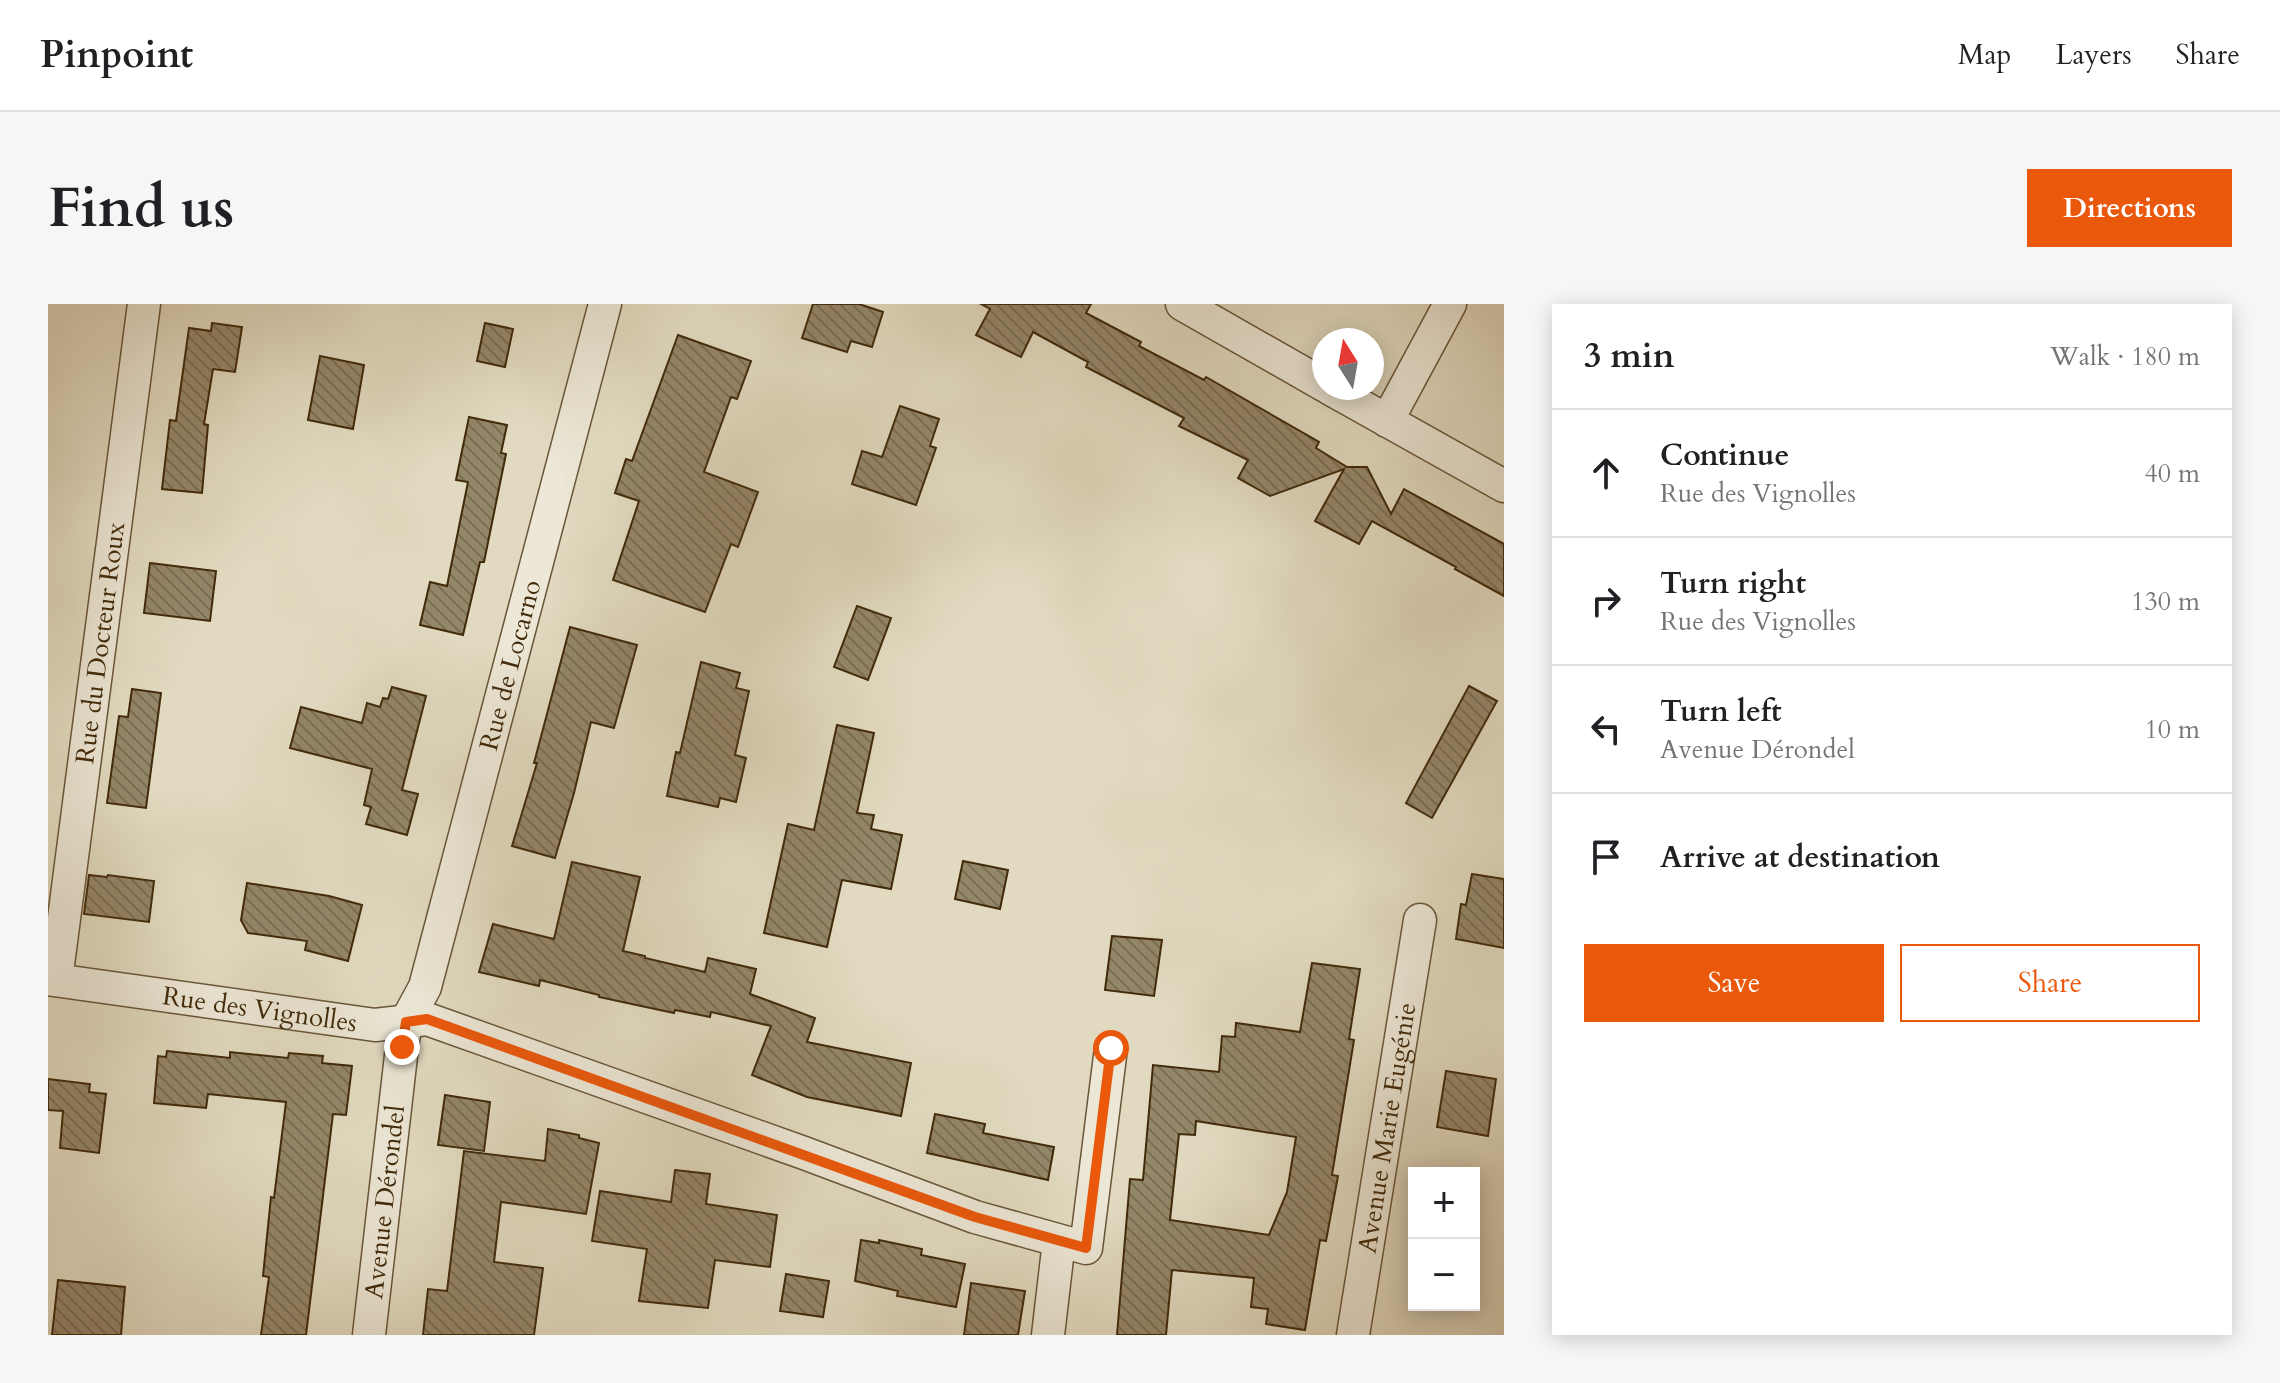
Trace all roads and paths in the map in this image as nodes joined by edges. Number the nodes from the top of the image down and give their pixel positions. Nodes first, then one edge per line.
1 (144, 304) edge
2 (605, 304) edge
3 (1182, 304) edge
4 (1450, 304) edge
5 (1312, 379) edge
6 (1349, 400) edge
7 (1387, 421) junction
8 (1504, 486) edge
9 (1420, 920) dead end
10 (52, 980) edge
11 (406, 1022) junction
12 (1111, 1048) dead end
13 (1059, 1241) junction
14 (369, 1335) edge
15 (1048, 1335) edge
16 (1353, 1335) edge

1 - 10 street, Rue du Docteur Roux
2 - 11 street, Rue de Locarno
3 - 5 street
4 - 7 street
6 - 7 street
7 - 8 street
9 - 16 street, Avenue Marie Eugénie
10 - 11 street, Rue des Vignolles
11 - 13 street, Rue des Vignolles
11 - 14 street, Avenue Dérondel
12 - 13 street, Rue des Vignolles
13 - 15 street

